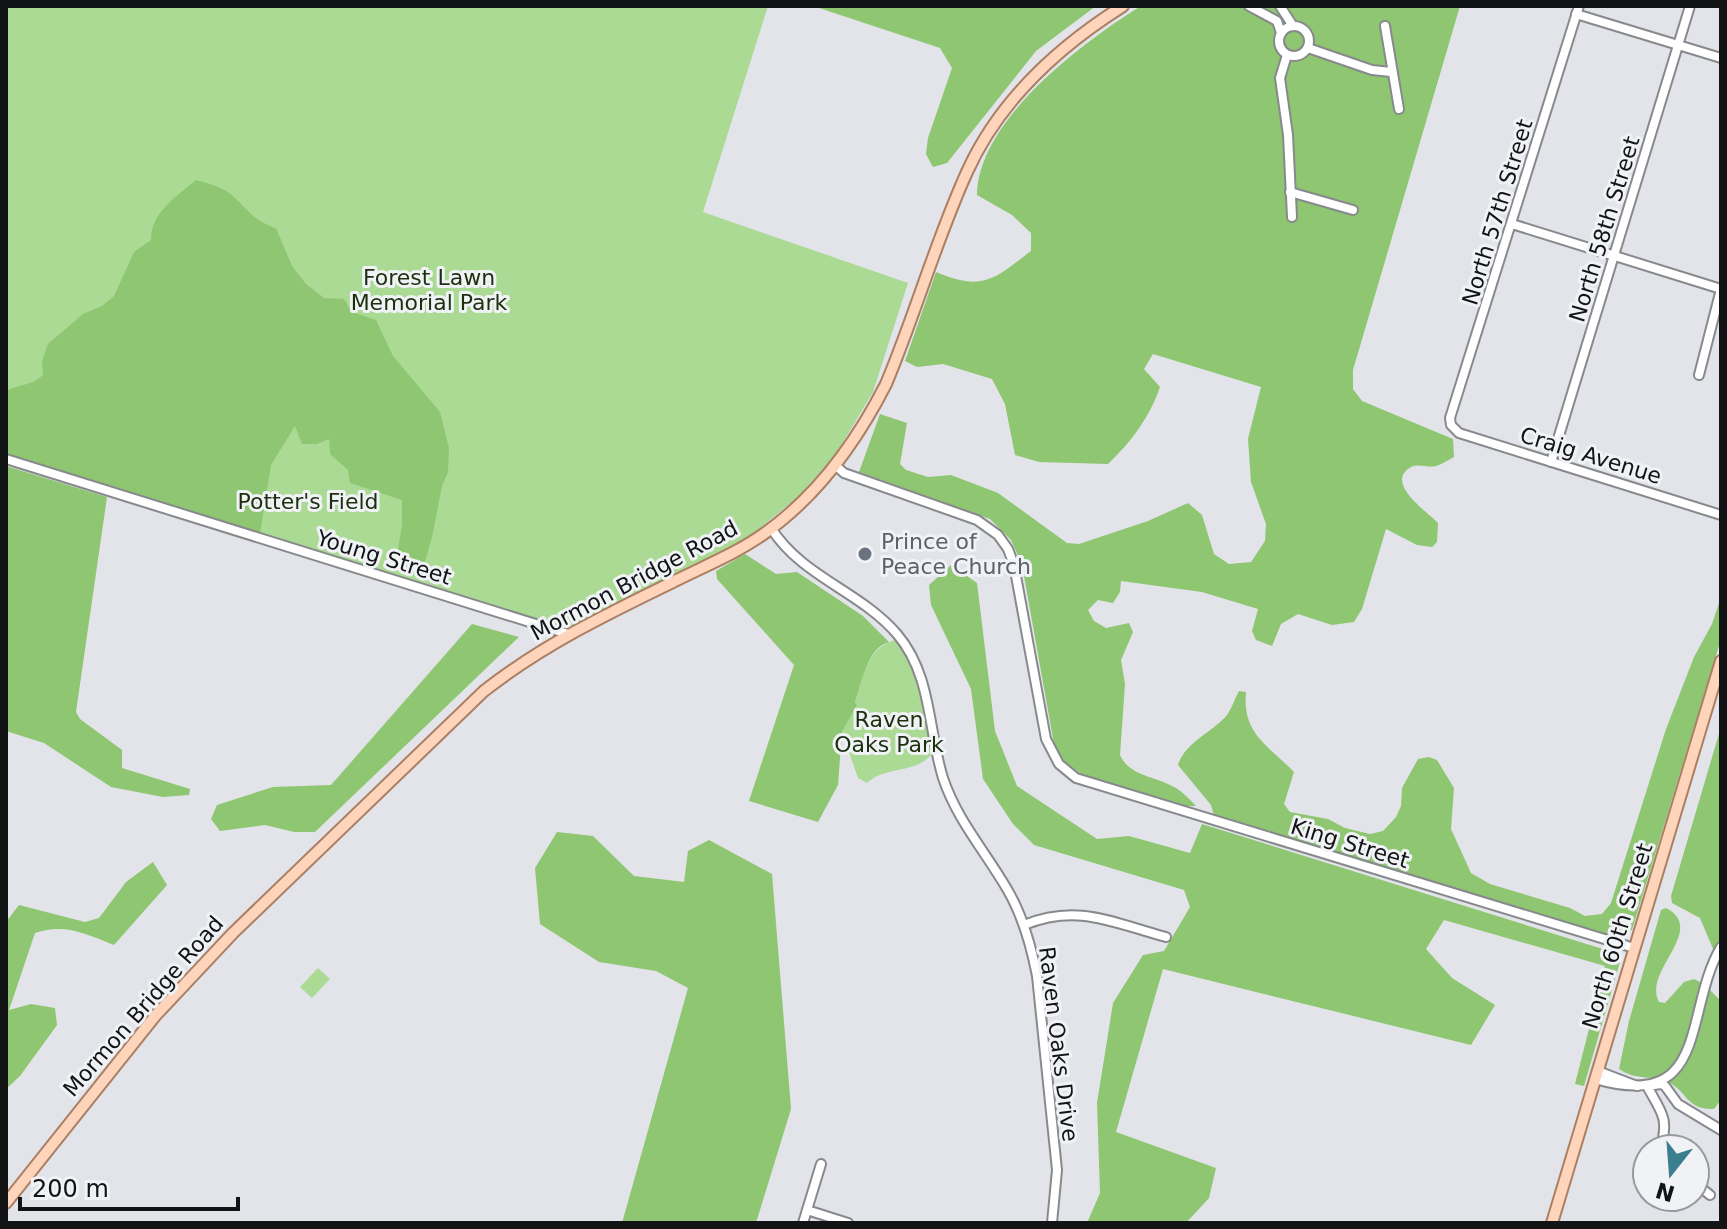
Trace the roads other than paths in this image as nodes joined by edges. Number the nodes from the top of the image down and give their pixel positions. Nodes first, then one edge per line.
1 (1123, 6) edge
2 (1249, 6) edge
3 (1280, 6) edge
4 (1690, 6) edge
5 (1577, 10) edge
6 (1293, 26) junction
7 (1385, 26) dead end
8 (1281, 33) junction
9 (1678, 45) junction
10 (1308, 48) junction
11 (1287, 55) junction
12 (1721, 58) edge
13 (1391, 72) junction
14 (1399, 109) dead end
15 (1290, 192) junction
16 (1353, 210) dead end
17 (1292, 217) dead end
18 (1512, 224) junction
19 (1614, 255) junction
20 (1721, 289) edge
21 (1699, 375) dead end
22 (1452, 427) joint
23 (6, 459) edge
24 (1551, 462) junction
25 (835, 465) junction
26 (1721, 515) edge
27 (771, 528) junction
28 (568, 634) junction
29 (1721, 661) edge
30 (1024, 925) junction
31 (1166, 937) dead end
32 (1721, 947) edge
33 (1634, 948) junction
34 (1596, 1075) junction
35 (1642, 1086) junction
36 (1721, 1130) edge
37 (1665, 1133) edge
38 (821, 1164) dead end
39 (6, 1203) edge
40 (807, 1210) junction
41 (803, 1223) edge
42 (848, 1223) edge
43 (1052, 1223) edge
44 (1552, 1223) edge

1 - 25 main road, Mormon Bridge Road
2 - 8 street
3 - 6 street
4 - 9 street, North 58th Street
5 - 9 street
5 - 18 street, North 57th Street
6 - 8 street
6 - 10 street
7 - 13 street
8 - 11 street
9 - 12 street
9 - 19 street, North 58th Street
10 - 11 street
10 - 13 street
11 - 15 street
13 - 14 street
15 - 16 street
15 - 17 street
18 - 19 street
18 - 22 street, North 57th Street
19 - 20 street
19 - 24 street, North 58th Street
20 - 21 street
22 - 24 street, Craig Avenue
23 - 28 street, Young Street
24 - 26 street, Craig Avenue
25 - 27 main road, Mormon Bridge Road
25 - 33 street, King Street
27 - 28 main road, Mormon Bridge Road
27 - 30 street, Raven Oaks Drive
28 - 39 main road, Mormon Bridge Road
29 - 33 main road, North 60th Street
30 - 31 street
30 - 43 street, Raven Oaks Drive
32 - 35 street
33 - 34 main road, North 60th Street
34 - 35 street
34 - 44 main road, North 60th Street
35 - 36 street
35 - 37 street
38 - 40 street
40 - 41 street
40 - 42 street

